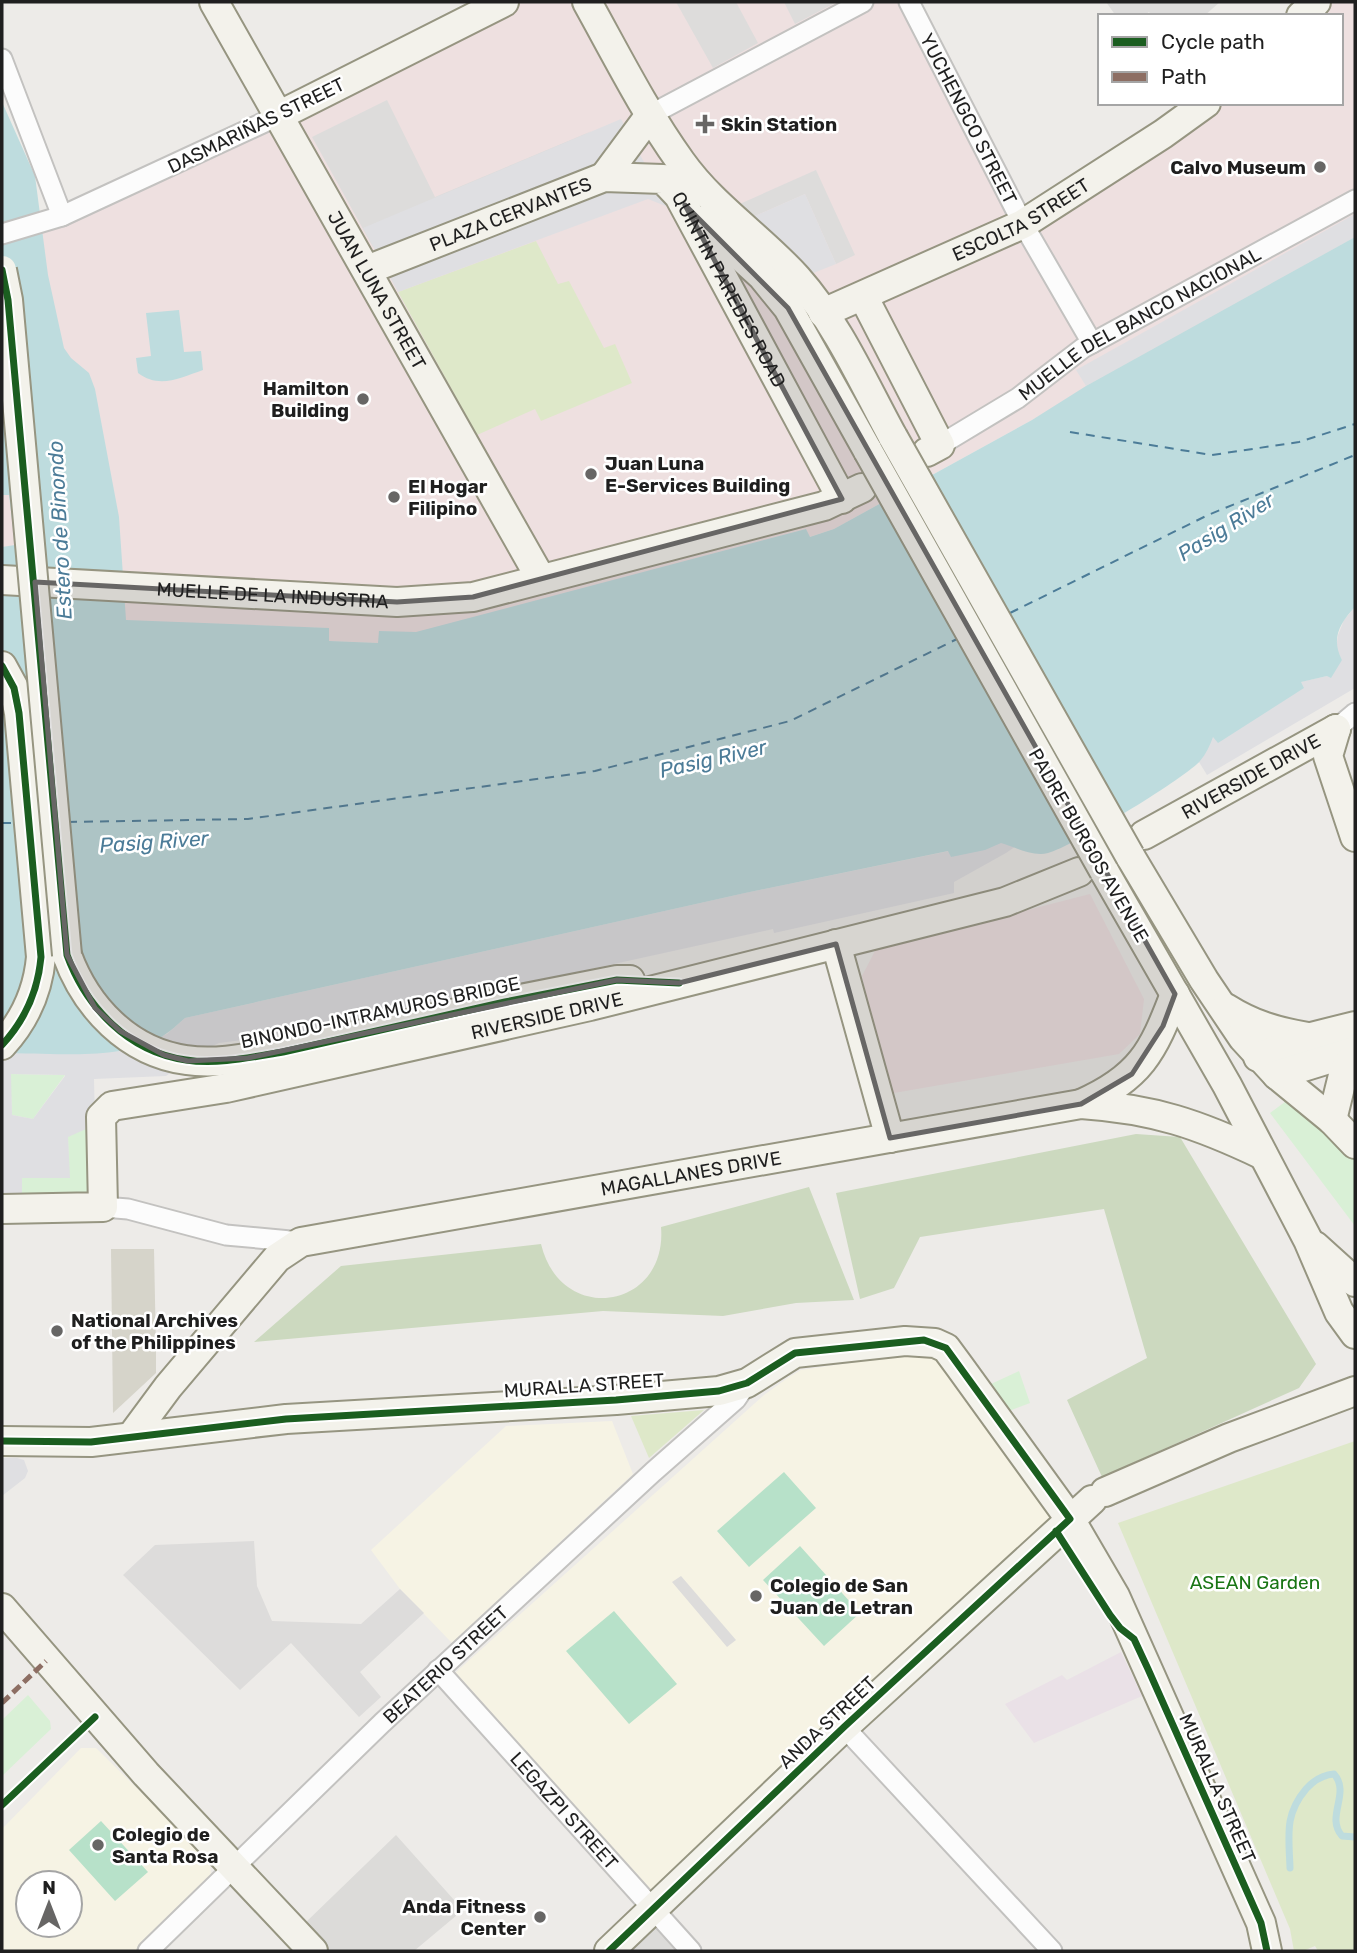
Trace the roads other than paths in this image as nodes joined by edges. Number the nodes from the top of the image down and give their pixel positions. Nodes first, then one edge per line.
1 (214, 2) edge
2 (504, 2) edge
3 (587, 2) edge
4 (863, 2) edge
5 (909, 2) edge
6 (1316, 2) edge
7 (1303, 14) edge
8 (2, 59) edge
9 (1203, 105) edge
10 (280, 115) junction
11 (650, 115) junction
12 (604, 177) junction
13 (1355, 200) edge
14 (685, 205) junction
15 (62, 216) junction
16 (1023, 224) junction
17 (2, 233) edge
18 (2, 270) edge
19 (367, 270) junction
20 (863, 296) junction
21 (823, 313) junction
22 (1092, 343) junction
23 (893, 437) joint
24 (934, 448) joint
25 (868, 451) joint
26 (541, 579) junction
27 (2, 580) edge
28 (2, 666) edge
29 (1349, 729) edge
30 (1355, 837) edge
31 (1137, 846) junction
32 (1091, 872) junction
33 (836, 944) junction
34 (679, 982) junction
35 (1175, 994) junction
36 (1220, 1004) junction
37 (1355, 1026) edge
38 (1311, 1037) junction
39 (2, 1045) edge
40 (1355, 1052) edge
41 (1267, 1066) junction
42 (1082, 1104) junction
43 (1332, 1120) junction
44 (890, 1138) junction
45 (1355, 1144) edge
46 (1263, 1155) junction
47 (103, 1207) junction
48 (2, 1209) edge
49 (1308, 1240) junction
50 (301, 1242) junction
51 (1355, 1282) edge
52 (1355, 1334) edge
53 (747, 1383) junction
54 (1355, 1391) edge
55 (131, 1437) junction
56 (2, 1441) edge
57 (1070, 1519) junction
58 (2, 1608) edge
59 (438, 1670) junction
60 (844, 1727) junction
61 (234, 1867) junction
62 (653, 1910) junction
63 (148, 1951) edge
64 (313, 1951) edge
65 (609, 1951) edge
66 (691, 1951) edge
67 (1052, 1951) edge
68 (1267, 1951) edge

1 - 10 street, JUAN LUNA STREET
2 - 10 street, DASMARIÑAS STREET
3 - 11 street, QUINTIN PAREDES ROAD
4 - 11 street
5 - 16 street, YUCHENGCO STREET
6 - 7 street
8 - 15 street
9 - 16 street, ESCOLTA STREET
10 - 15 street, DASMARIÑAS STREET
10 - 19 street, JUAN LUNA STREET
11 - 12 street
11 - 21 street, QUINTIN PAREDES ROAD
12 - 14 street, PLAZA CERVANTES
12 - 19 street, PLAZA CERVANTES
13 - 22 street, MUELLE DEL BANCO NACIONAL
14 - 25 street, QUINTIN PAREDES ROAD
14 - 26 street, QUINTIN PAREDES ROAD
15 - 17 street, DASMARIÑAS STREET
16 - 20 street, ESCOLTA STREET
16 - 22 street, YUCHENGCO STREET
18 - 34 street, BINONDO-INTRAMUROS BRIDGE, bridge
19 - 26 street, JUAN LUNA STREET
20 - 21 street, ESCOLTA STREET
20 - 24 street
21 - 23 street, QUINTIN PAREDES ROAD
22 - 24 street, MUELLE DEL BANCO NACIONAL
23 - 31 street, PADRE BURGOS AVENUE, bridge
25 - 32 street, PADRE BURGOS AVENUE, bridge
26 - 27 street, MUELLE DE LA INDUSTRIA
28 - 39 street
29 - 30 street
29 - 31 street, RIVERSIDE DRIVE
31 - 36 street, PADRE BURGOS AVENUE
32 - 33 street, RIVERSIDE DRIVE
32 - 35 street, PADRE BURGOS AVENUE
33 - 34 street, RIVERSIDE DRIVE
33 - 44 street
34 - 47 street, RIVERSIDE DRIVE
35 - 42 street, MAGALLANES DRIVE
35 - 46 street, PADRE BURGOS AVENUE
36 - 38 street
36 - 41 street, PADRE BURGOS AVENUE
37 - 38 street
38 - 41 street
40 - 41 street
40 - 43 street
41 - 43 street, PADRE BURGOS AVENUE
42 - 44 street, MAGALLANES DRIVE
42 - 46 street, MAGALLANES DRIVE
43 - 45 street, PADRE BURGOS AVENUE
44 - 50 street, MAGALLANES DRIVE
46 - 49 street, PADRE BURGOS AVENUE
47 - 48 street, MAGALLANES DRIVE
47 - 50 street, MAGALLANES DRIVE
49 - 51 street, PADRE BURGOS AVENUE
49 - 52 street, PADRE BURGOS AVENUE
50 - 55 street, MAGALLANES DRIVE
53 - 55 street, MURALLA STREET
53 - 57 street, MURALLA STREET
53 - 59 street, BEATERIO STREET
54 - 57 street, ANDA STREET
55 - 56 street, MURALLA STREET
57 - 60 street, ANDA STREET
57 - 68 street, MURALLA STREET
58 - 61 street
59 - 61 street, BEATERIO STREET
59 - 62 street, LEGAZPI STREET
60 - 62 street, ANDA STREET
60 - 67 street
61 - 63 street, BEATERIO STREET
61 - 64 street
62 - 65 street, ANDA STREET
62 - 66 street, LEGAZPI STREET

